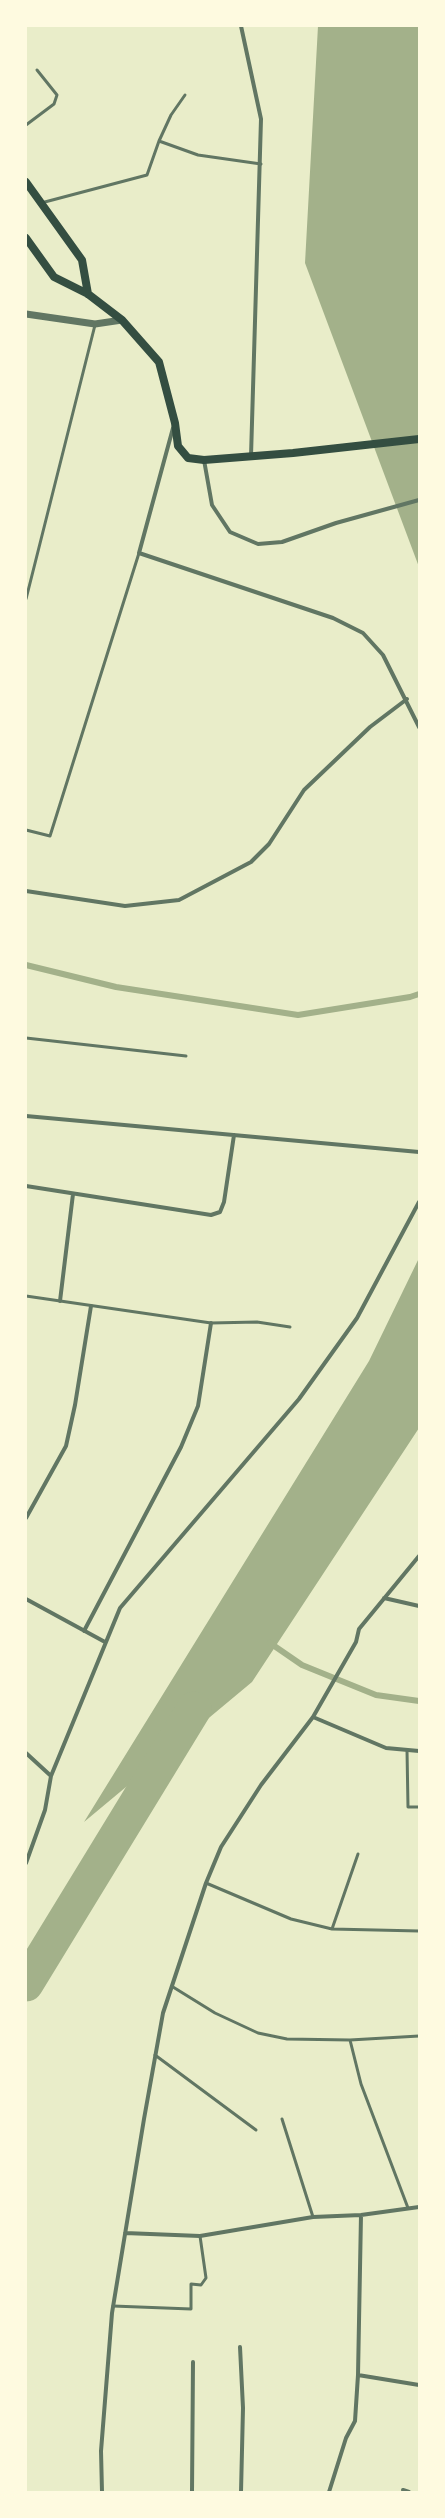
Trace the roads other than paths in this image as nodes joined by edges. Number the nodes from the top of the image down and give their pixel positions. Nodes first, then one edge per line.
1 (241, 26) edge
2 (37, 70) dead end
3 (185, 95) dead end
4 (26, 125) edge
5 (159, 141) junction
6 (261, 164) junction
7 (26, 182) edge
8 (41, 203) junction
9 (26, 238) edge
10 (88, 294) junction
11 (26, 314) edge
12 (122, 320) junction
13 (95, 324) junction
14 (175, 423) junction
15 (419, 439) edge
16 (251, 456) junction
17 (204, 460) junction
18 (419, 500) edge
19 (139, 553) junction
20 (26, 599) edge
21 (407, 699) junction
22 (419, 727) edge
23 (26, 830) edge
24 (26, 891) edge
25 (26, 1038) edge
26 (186, 1056) dead end
27 (26, 1116) edge
28 (234, 1135) junction
29 (419, 1152) edge
30 (26, 1186) edge
31 (73, 1194) junction
32 (419, 1202) edge
33 (26, 1296) edge
34 (60, 1301) junction
35 (91, 1306) junction
36 (211, 1323) junction
37 (290, 1327) dead end
38 (26, 1518) edge
39 (419, 1556) edge
40 (384, 1598) junction
41 (26, 1599) edge
42 (419, 1606) edge
43 (84, 1631) junction
44 (105, 1642) junction
45 (313, 1718) junction
46 (407, 1750) junction
47 (419, 1750) edge
48 (26, 1753) edge
49 (51, 1776) junction
50 (419, 1806) edge
51 (358, 1854) dead end
52 (26, 1864) edge
53 (206, 1883) junction
54 (332, 1929) junction
55 (419, 1931) edge
56 (173, 1988) junction
57 (419, 2036) edge
58 (350, 2040) junction
59 (156, 2055) junction
60 (282, 2119) dead end
61 (256, 2130) dead end
62 (419, 2207) edge
63 (408, 2208) junction
64 (361, 2214) junction
65 (313, 2217) junction
66 (125, 2233) junction
67 (200, 2236) junction
68 (113, 2306) junction
69 (240, 2347) dead end
70 (192, 2362) dead end
71 (358, 2375) junction
72 (419, 2385) edge
73 (403, 2490) dead end
74 (102, 2492) edge
75 (192, 2492) edge
76 (240, 2492) edge
77 (329, 2492) edge
78 (409, 2492) edge

1 - 6 street
2 - 4 lane
3 - 5 lane
5 - 6 lane
5 - 8 lane
6 - 16 street
7 - 8 main road
8 - 10 main road
9 - 10 main road
10 - 12 main road
11 - 13 street
12 - 13 street
12 - 14 main road
13 - 20 lane
14 - 17 main road
14 - 19 street
15 - 16 main road
16 - 17 main road
17 - 18 street
19 - 21 street
19 - 23 lane
21 - 22 street
21 - 24 street
25 - 26 lane
27 - 28 street
28 - 29 street
28 - 31 street
30 - 31 street
31 - 34 street
32 - 44 street
33 - 34 lane
34 - 35 lane
35 - 36 lane
35 - 38 street
36 - 37 lane
36 - 43 street
39 - 40 street
40 - 42 street
40 - 45 street
41 - 43 street
43 - 44 street
44 - 49 street
45 - 46 street
45 - 53 street
46 - 47 street
46 - 50 lane
48 - 49 street
49 - 52 street
51 - 54 lane
53 - 54 lane
53 - 56 street
54 - 55 lane
56 - 58 lane
56 - 59 street
57 - 58 lane
58 - 63 lane
59 - 61 lane
59 - 66 street
60 - 65 lane
62 - 63 street
63 - 64 street
64 - 65 street
64 - 71 street
65 - 67 street
66 - 67 street
66 - 68 street
67 - 68 lane
68 - 74 street
69 - 76 street
70 - 75 street
71 - 72 street
71 - 77 street
73 - 78 street

